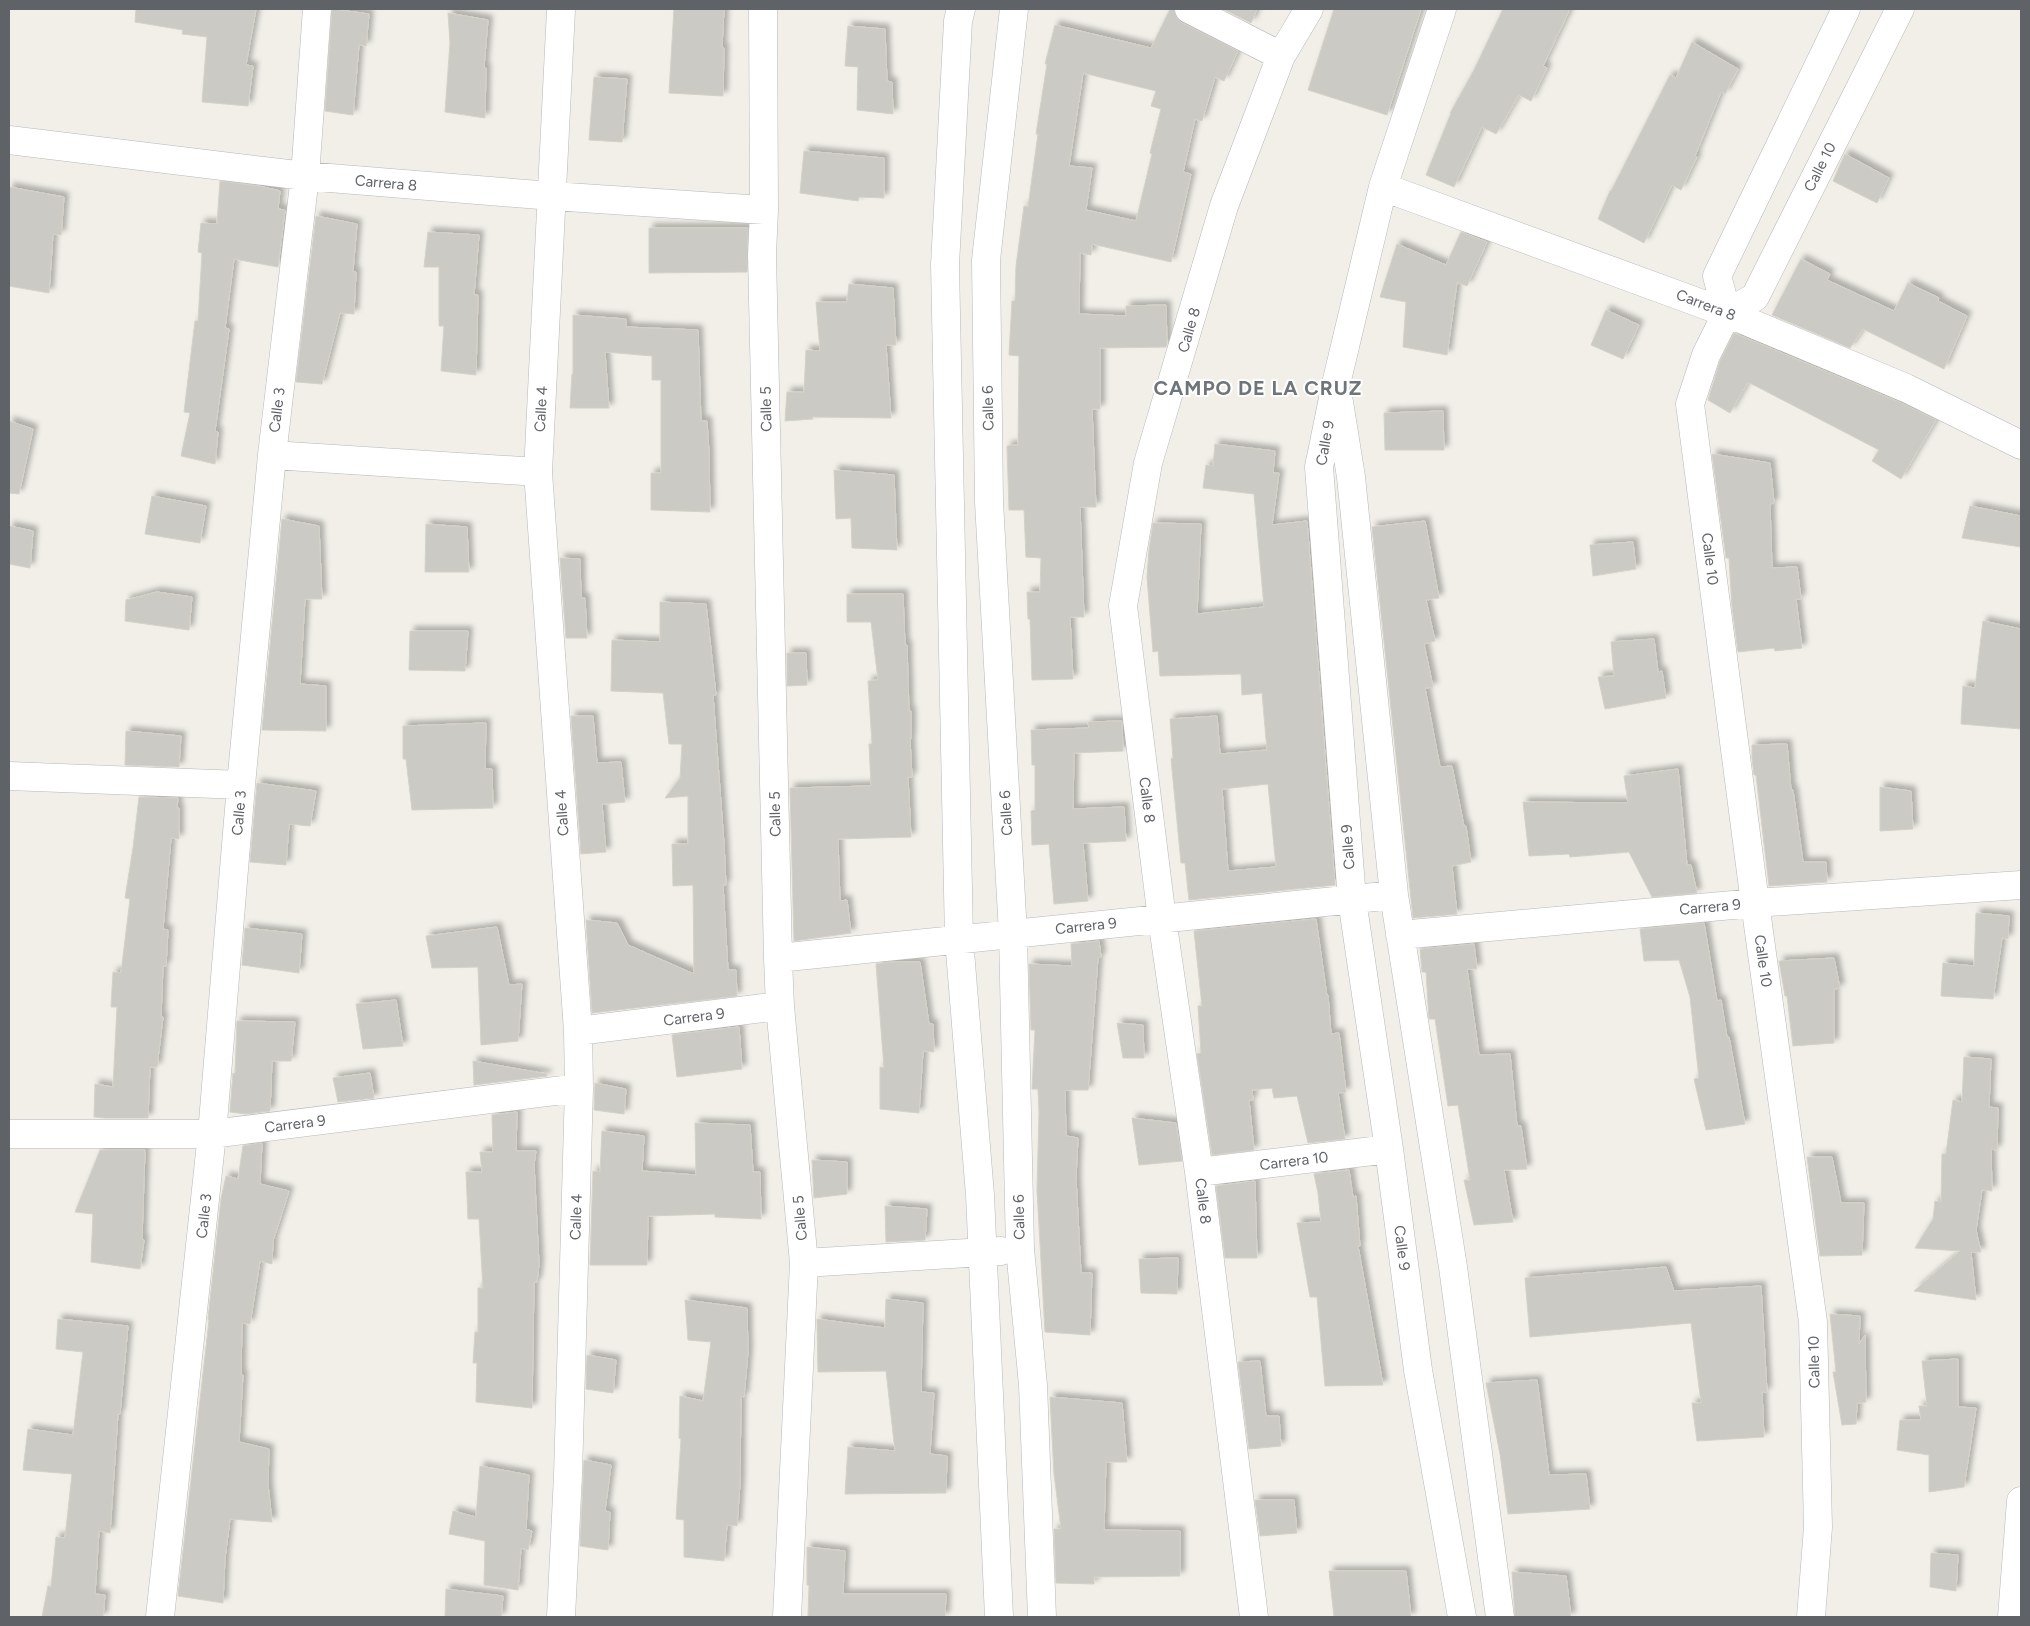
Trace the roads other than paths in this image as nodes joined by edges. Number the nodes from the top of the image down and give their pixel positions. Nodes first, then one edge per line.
1 (317, 9) edge
2 (562, 9) edge
3 (763, 9) edge
4 (961, 9) edge
5 (1014, 9) edge
6 (1189, 9) edge
7 (1309, 9) edge
8 (1442, 9) edge
9 (1846, 9) edge
10 (1900, 9) edge
11 (1281, 56) junction
12 (9, 140) edge
13 (305, 176) junction
14 (1383, 187) junction
15 (552, 196) junction
16 (764, 210) junction
17 (1727, 313) junction
18 (1336, 384) junction
19 (2021, 444) edge
20 (272, 455) junction
21 (538, 472) junction
22 (9, 776) edge
23 (241, 786) junction
24 (2021, 885) edge
25 (1394, 895) junction
26 (1352, 900) junction
27 (1755, 903) junction
28 (1162, 919) junction
29 (1012, 934) junction
30 (1400, 935) junction
31 (959, 939) junction
32 (778, 958) junction
33 (780, 1006) junction
34 (578, 1031) junction
35 (579, 1088) junction
36 (9, 1134) edge
37 (212, 1134) junction
38 (1390, 1150) junction
39 (1199, 1172) junction
40 (1020, 1249) junction
41 (983, 1253) junction
42 (804, 1263) junction
43 (2021, 1501) edge
44 (160, 1617) edge
45 (561, 1617) edge
46 (787, 1617) edge
47 (999, 1617) edge
48 (1042, 1617) edge
49 (1254, 1617) edge
50 (1462, 1617) edge
51 (1500, 1617) edge
52 (1811, 1617) edge
53 (2012, 1617) edge

1 - 13 street, Calle 3
2 - 15 street, Calle 4
3 - 16 street, Calle 5
4 - 31 street
5 - 29 street, Calle 6
6 - 11 street
7 - 11 street, Calle 8
8 - 14 street
9 - 17 street
10 - 17 street, Calle 10
11 - 28 street, Calle 8
12 - 13 street, Carrera 8
13 - 15 street, Carrera 8
13 - 20 street, Calle 3
14 - 17 street, Carrera 8
14 - 18 street
15 - 16 street, Carrera 8
15 - 21 street, Calle 4
16 - 32 street, Calle 5
17 - 19 street, Carrera 8
17 - 27 street, Calle 10
18 - 25 street, Calle 9
18 - 26 street, Calle 9
20 - 21 street
20 - 23 street, Calle 3
21 - 34 street, Calle 4
22 - 23 street
23 - 37 street, Calle 3
24 - 27 street, Carrera 9
25 - 26 street, Carrera 9
25 - 30 street, Calle 9
26 - 28 street, Carrera 9
26 - 38 street, Calle 9
27 - 30 street, Carrera 9
27 - 52 street, Calle 10
28 - 29 street, Carrera 9
28 - 39 street, Calle 8
29 - 31 street, Carrera 9
29 - 40 street, Calle 6
30 - 51 street, Calle 9
31 - 32 street, Carrera 9
31 - 41 street
32 - 33 street, Calle 5
33 - 34 street, Carrera 9
33 - 42 street, Calle 5
34 - 35 street, Calle 4
35 - 37 street, Carrera 9
35 - 45 street, Calle 4
36 - 37 street, Carrera 9
37 - 44 street, Calle 3
38 - 39 street, Carrera 10
38 - 50 street, Calle 9
39 - 49 street, Calle 8
40 - 41 street
40 - 48 street, Calle 6
41 - 42 street
41 - 47 street
42 - 46 street, Calle 5
43 - 53 street

